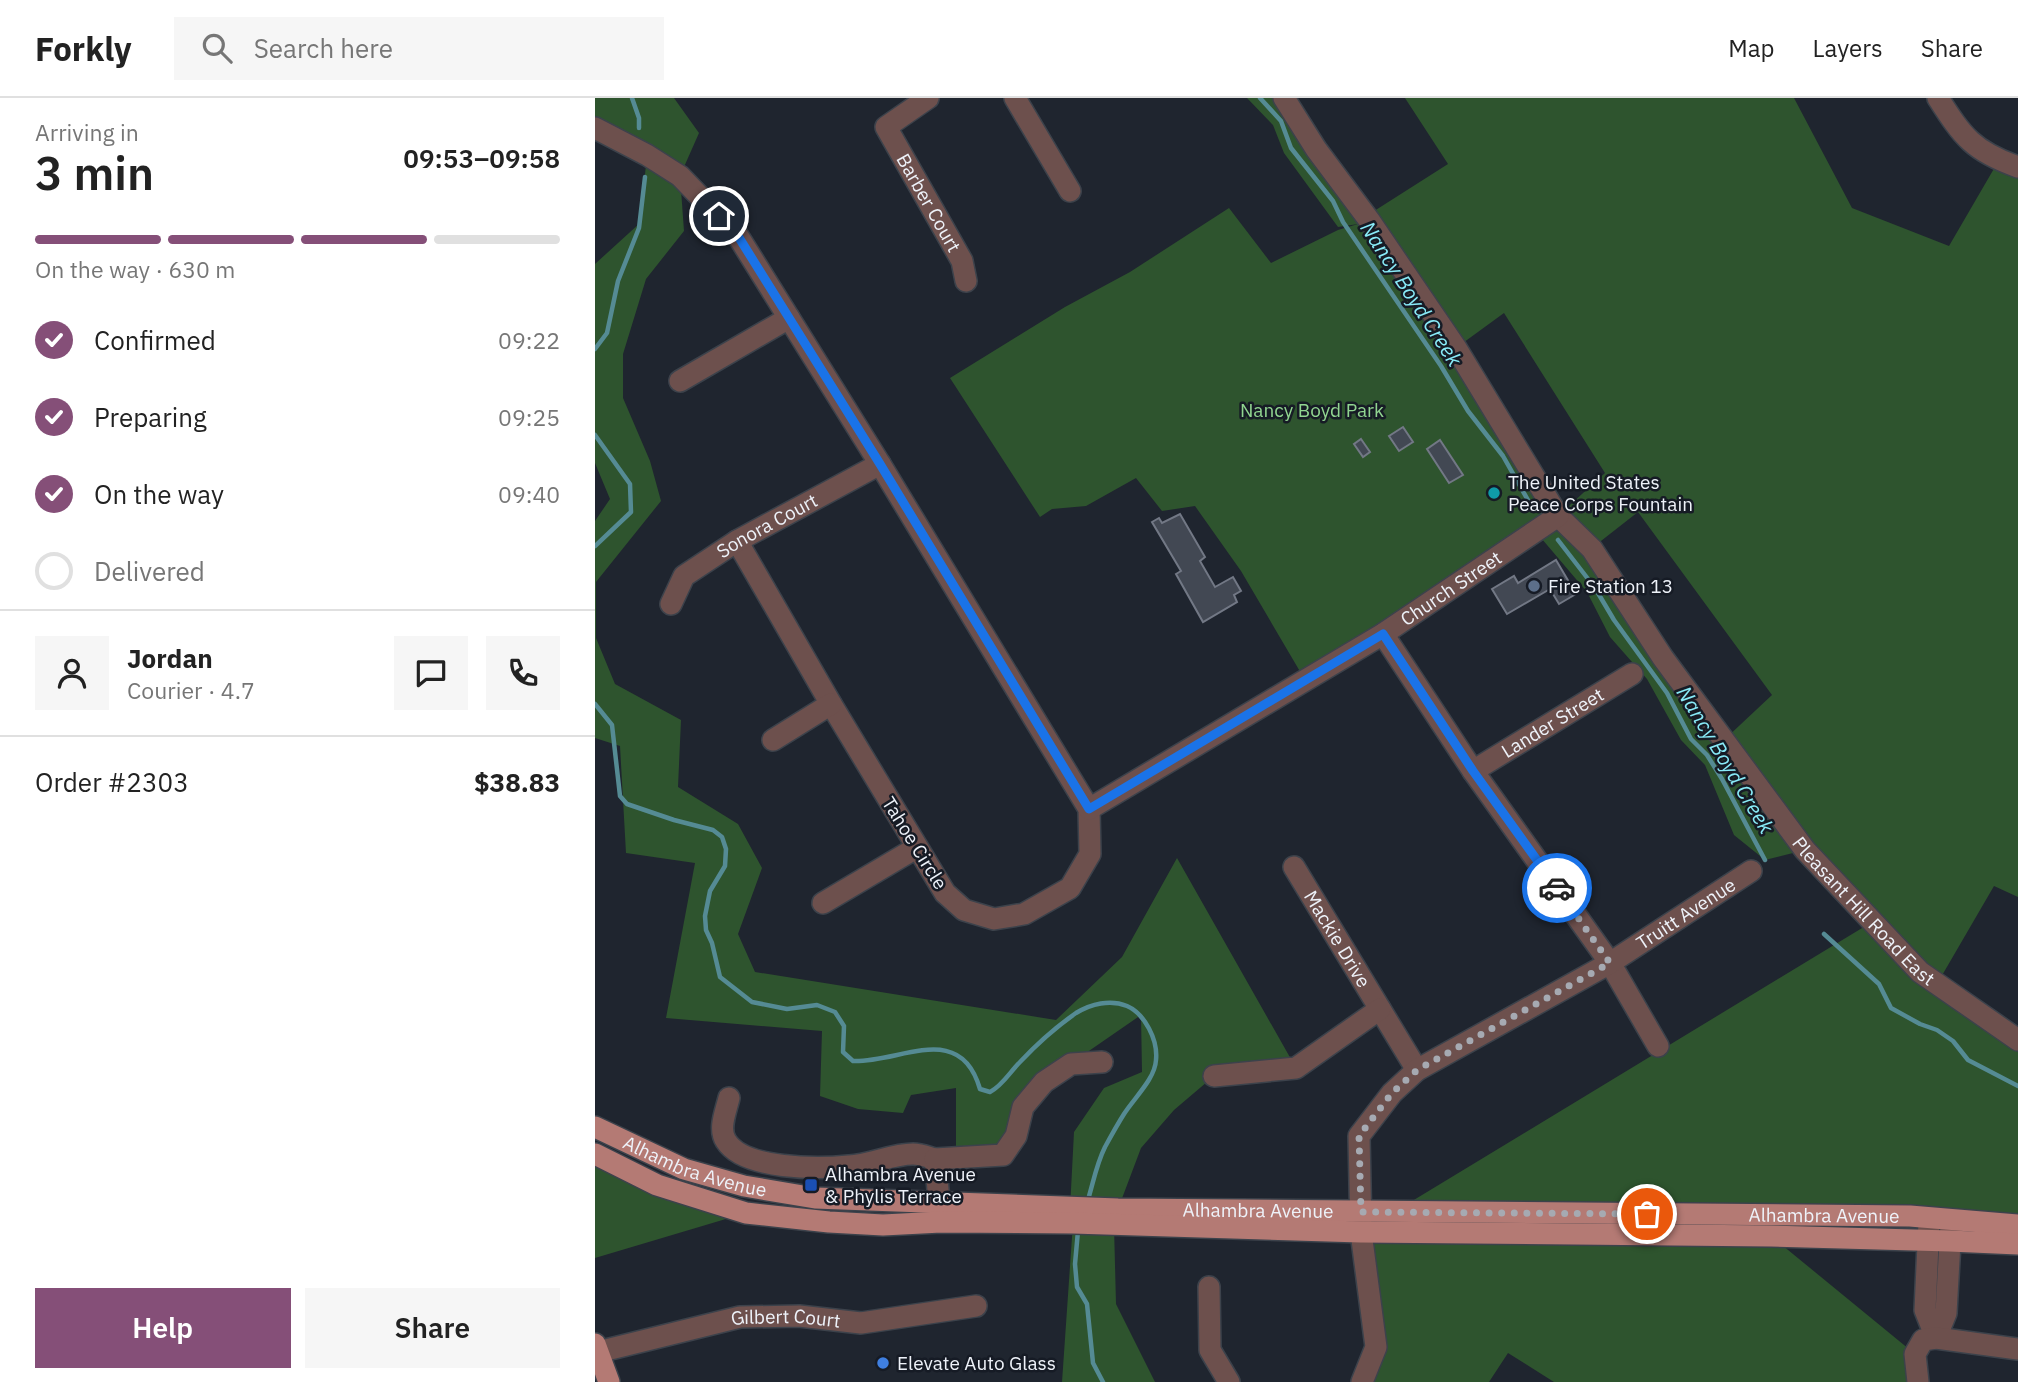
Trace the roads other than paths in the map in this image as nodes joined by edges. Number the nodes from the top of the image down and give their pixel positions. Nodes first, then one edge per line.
1 (928, 98) edge
2 (1015, 98) edge
3 (1284, 98) edge
4 (1938, 98) edge
5 (595, 128) edge
6 (2018, 167) edge
7 (1070, 191) dead end
8 (965, 281) dead end
9 (789, 318) junction
10 (680, 381) dead end
11 (880, 464) junction
12 (1558, 516) junction
13 (737, 541) junction
14 (671, 604) dead end
15 (1383, 634) junction
16 (1632, 674) dead end
17 (831, 704) junction
18 (773, 740) dead end
19 (1473, 771) junction
20 (1089, 809) junction
21 (916, 848) junction
22 (1294, 867) dead end
23 (1751, 871) dead end
24 (823, 903) dead end
25 (1610, 963) junction
26 (1380, 1009) junction
27 (2018, 1040) edge
28 (1658, 1046) dead end
29 (1102, 1062) dead end
30 (1417, 1070) junction
31 (1214, 1076) dead end
32 (729, 1098) dead end
33 (595, 1127) edge
34 (595, 1154) edge
35 (935, 1158) junction
36 (940, 1211) junction
37 (1929, 1217) junction
38 (1952, 1218) junction
39 (1361, 1222) junction
40 (2018, 1225) edge
41 (1928, 1240) junction
42 (1951, 1241) junction
43 (2018, 1244) edge
44 (1209, 1287) dead end
45 (976, 1306) dead end
46 (1936, 1338) junction
47 (596, 1348) edge
48 (2018, 1349) edge
49 (609, 1382) edge
50 (1229, 1382) edge
51 (1361, 1382) edge
52 (1918, 1382) edge

1 - 8 street, Barber Court
2 - 7 street
3 - 12 street, Pleasant Hill Road East
4 - 6 street
5 - 9 street, Tahoe Circle
9 - 10 street
9 - 11 street, Tahoe Circle
11 - 13 street, Sonora Court
11 - 20 street, Tahoe Circle
12 - 15 street, Church Street
12 - 27 street, Pleasant Hill Road East
13 - 14 street, Sonora Court
13 - 17 street, Tahoe Circle
15 - 19 street
15 - 20 street, Church Street
16 - 19 street, Lander Street
17 - 18 street
17 - 21 street, Tahoe Circle
19 - 25 street
20 - 21 street, Tahoe Circle
21 - 24 street
22 - 26 street, Mackie Drive
23 - 25 street, Truitt Avenue
25 - 28 street
25 - 30 street, Truitt Avenue
26 - 30 street, Mackie Drive
26 - 31 street, Mackie Drive
29 - 35 street
30 - 39 street, Truitt Avenue
32 - 35 street
33 - 36 main road, Alhambra Avenue
34 - 36 main road, Alhambra Avenue
35 - 36 street
36 - 39 main road, Alhambra Avenue
37 - 38 main road, Alhambra Avenue
37 - 39 main road, Alhambra Avenue
37 - 41 street
38 - 40 main road, Alhambra Avenue
38 - 42 street
39 - 41 main road, Alhambra Avenue
39 - 51 street, Truitt Avenue
41 - 42 main road, Alhambra Avenue
41 - 46 street
42 - 43 main road, Alhambra Avenue
42 - 46 street
44 - 50 street
45 - 47 street, Gilbert Court
46 - 48 street
46 - 52 street
47 - 49 main road

